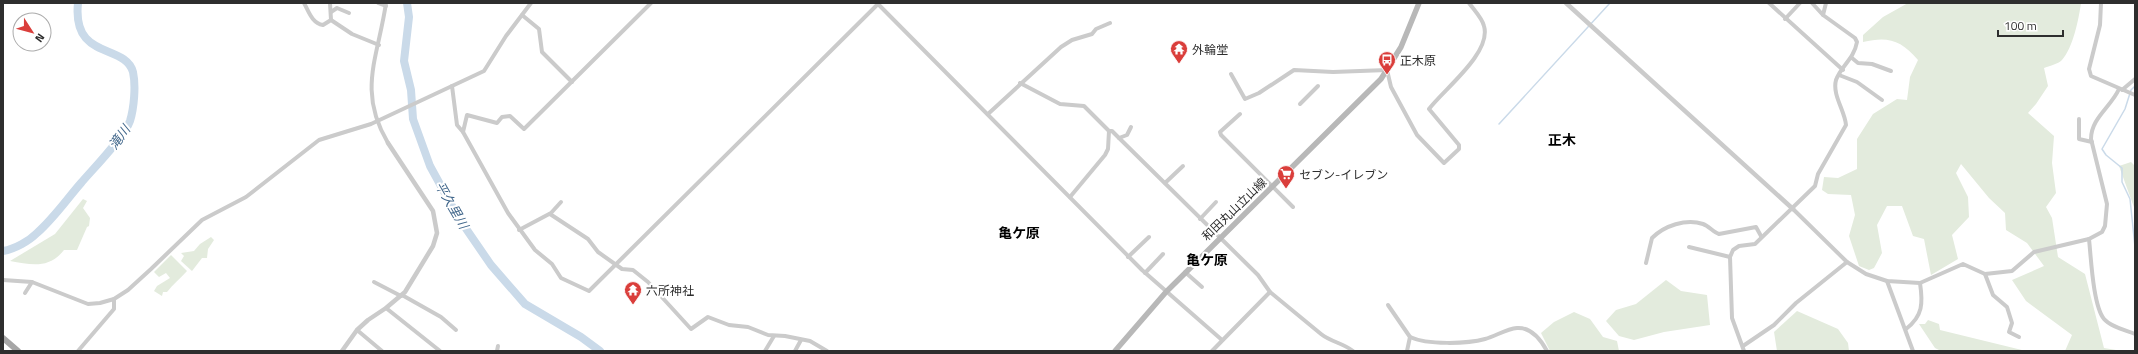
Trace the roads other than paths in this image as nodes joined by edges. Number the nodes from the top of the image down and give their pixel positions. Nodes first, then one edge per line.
1 (304, 3) edge
2 (330, 3) edge
3 (378, 3) edge
4 (531, 3) edge
5 (651, 3) edge
6 (878, 3) edge
7 (1419, 3) edge
8 (1469, 3) edge
9 (1566, 3) edge
10 (1769, 3) edge
11 (1800, 3) edge
12 (1812, 3) edge
13 (1826, 3) edge
14 (2101, 3) edge
15 (386, 5) edge
16 (331, 12) junction
17 (349, 13) dead end
18 (522, 15) junction
19 (1823, 15) junction
20 (1785, 19) junction
21 (331, 20) junction
22 (1110, 23) dead end
23 (379, 45) junction
24 (1852, 58) junction
25 (1388, 70) junction
26 (1843, 70) junction
27 (1891, 71) dead end
28 (1231, 74) dead end
29 (1839, 75) junction
30 (2135, 79) edge
31 (572, 82) junction
32 (1020, 83) junction
33 (452, 86) junction
34 (1318, 86) dead end
35 (2120, 89) junction
36 (2134, 95) edge
37 (1882, 100) dead end
38 (1300, 104) dead end
39 (988, 114) junction
40 (1240, 114) dead end
41 (2079, 119) dead end
42 (377, 121) junction
43 (1131, 127) dead end
44 (1109, 131) junction
45 (464, 132) junction
46 (1119, 138) junction
47 (2092, 142) junction
48 (388, 143) joint
49 (1183, 166) dead end
50 (1165, 183) junction
51 (1273, 186) junction
52 (1070, 197) junction
53 (561, 202) dead end
54 (1216, 202) dead end
55 (1293, 207) dead end
56 (1793, 209) junction
57 (550, 214) junction
58 (1200, 219) junction
59 (519, 230) junction
60 (1762, 236) junction
61 (1149, 237) dead end
62 (1220, 238) junction
63 (2089, 239) junction
64 (1689, 247) dead end
65 (1163, 254) dead end
66 (1128, 257) junction
67 (1730, 257) junction
68 (1847, 262) junction
69 (1646, 263) dead end
70 (615, 264) junction
71 (1185, 272) junction
72 (1145, 273) junction
73 (1985, 274) junction
74 (3, 280) edge
75 (1888, 281) junction
76 (32, 282) junction
77 (374, 282) dead end
78 (1920, 283) junction
79 (1202, 287) dead end
80 (1166, 292) junction
81 (1270, 292) junction
82 (25, 293) dead end
83 (402, 295) junction
84 (114, 299) junction
85 (1388, 304) dead end
86 (386, 308) junction
87 (1906, 329) junction
88 (357, 330) junction
89 (456, 330) dead end
90 (2135, 334) edge
91 (774, 336) junction
92 (1410, 337) junction
93 (2019, 337) dead end
94 (3, 338) edge
95 (801, 340) junction
96 (1222, 340) junction
97 (1743, 346) junction
98 (18, 351) edge
99 (78, 351) edge
100 (342, 351) edge
101 (382, 351) edge
102 (440, 351) edge
103 (765, 351) edge
104 (795, 351) edge
105 (827, 351) edge
106 (1115, 351) edge
107 (1212, 351) edge
108 (1353, 351) edge
109 (1407, 351) edge
110 (1547, 351) edge
111 (1744, 351) edge
112 (1914, 351) edge

1 - 21 street
2 - 16 street
3 - 15 street
4 - 18 street
5 - 31 street
6 - 39 street
6 - 70 street
7 - 25 main road, 和田丸山立山線
8 - 25 street
9 - 56 street
10 - 20 street
11 - 20 street
12 - 19 street
13 - 19 street
14 - 35 street
15 - 23 street
16 - 17 street
16 - 21 street
18 - 31 street
18 - 33 street
19 - 24 street
20 - 26 street
21 - 23 street
22 - 32 street
23 - 42 street
24 - 26 street
24 - 27 street
25 - 28 street
25 - 51 main road, 和田丸山立山線
26 - 29 street
29 - 37 street
29 - 56 street
30 - 35 street
31 - 45 street
32 - 39 street
32 - 44 street
33 - 42 street
33 - 45 street
34 - 38 street
35 - 36 street
35 - 47 street
39 - 52 street
40 - 51 street
41 - 47 street
42 - 48 street
42 - 84 street
43 - 46 street
44 - 46 street
44 - 52 street
45 - 59 street
46 - 50 street
47 - 63 street
48 - 83 street
49 - 50 street
50 - 58 street
51 - 55 street
51 - 62 main road, 和田丸山立山線
52 - 66 street
53 - 57 street
54 - 58 street
56 - 60 street
56 - 68 street
57 - 59 street
57 - 70 street
58 - 62 street
59 - 70 street
60 - 67 street
60 - 69 street
61 - 66 street
62 - 71 main road, 和田丸山立山線
62 - 81 street
63 - 73 street
63 - 90 street
64 - 67 street
65 - 72 street
66 - 72 street
67 - 97 street
68 - 75 street
68 - 97 street
70 - 91 street
71 - 79 street
71 - 80 main road, 和田丸山立山線
72 - 80 street
73 - 78 street
73 - 93 street
74 - 76 street
75 - 78 street
75 - 87 street
76 - 82 street
76 - 84 street
77 - 83 street
78 - 87 street
80 - 96 street
80 - 106 main road, 和田丸山立山線
81 - 96 street
81 - 108 street
83 - 86 street
83 - 89 street
84 - 99 street
85 - 92 street
86 - 88 street
86 - 102 street
87 - 112 street
88 - 100 street
88 - 101 street
91 - 95 street
91 - 103 street
92 - 109 street
92 - 110 street
94 - 98 main road
95 - 104 street
95 - 105 street
96 - 107 street
97 - 111 street

